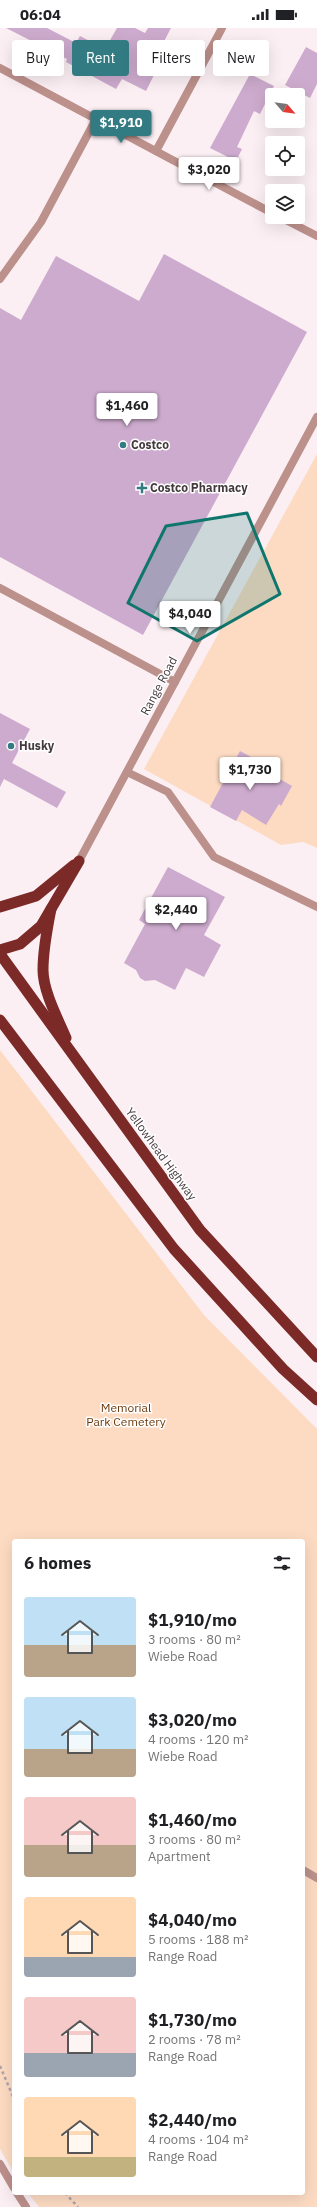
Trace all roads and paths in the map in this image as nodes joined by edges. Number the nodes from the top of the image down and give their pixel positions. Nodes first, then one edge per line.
1 (222, 28) edge
2 (0, 68) edge
3 (96, 119) junction
4 (156, 151) junction
5 (265, 209) edge
6 (294, 224) edge
7 (317, 236) edge
8 (0, 278) edge
9 (317, 417) edge
10 (0, 588) edge
11 (175, 682) junction
12 (128, 772) junction
13 (79, 861) junction
14 (0, 907) edge
15 (317, 907) edge
16 (51, 909) junction
17 (0, 950) edge
18 (0, 954) edge
19 (0, 1020) edge
20 (73, 1054) junction
21 (317, 1357) edge
22 (317, 1400) edge
23 (305, 1871) edge
24 (317, 1878) edge
25 (0, 2066) edge
26 (12, 2094) edge
27 (0, 2164) edge
28 (2, 2175) edge
29 (12, 2186) edge
30 (18, 2195) edge
31 (67, 2195) edge
32 (26, 2207) edge
33 (78, 2207) edge

1 - 4 street
2 - 3 street
3 - 4 street
3 - 8 street
4 - 5 street
6 - 7 street
9 - 11 street, Range Road
10 - 11 street
11 - 12 street, Range Road
12 - 13 street, Range Road
12 - 15 street
13 - 14 highway
13 - 16 highway
16 - 17 highway
16 - 20 highway
18 - 20 highway, Yellowhead Highway
19 - 22 highway
20 - 21 highway, Yellowhead Highway
23 - 24 street
25 - 26 path
27 - 28 street
28 - 29 street
30 - 32 street
31 - 33 path

